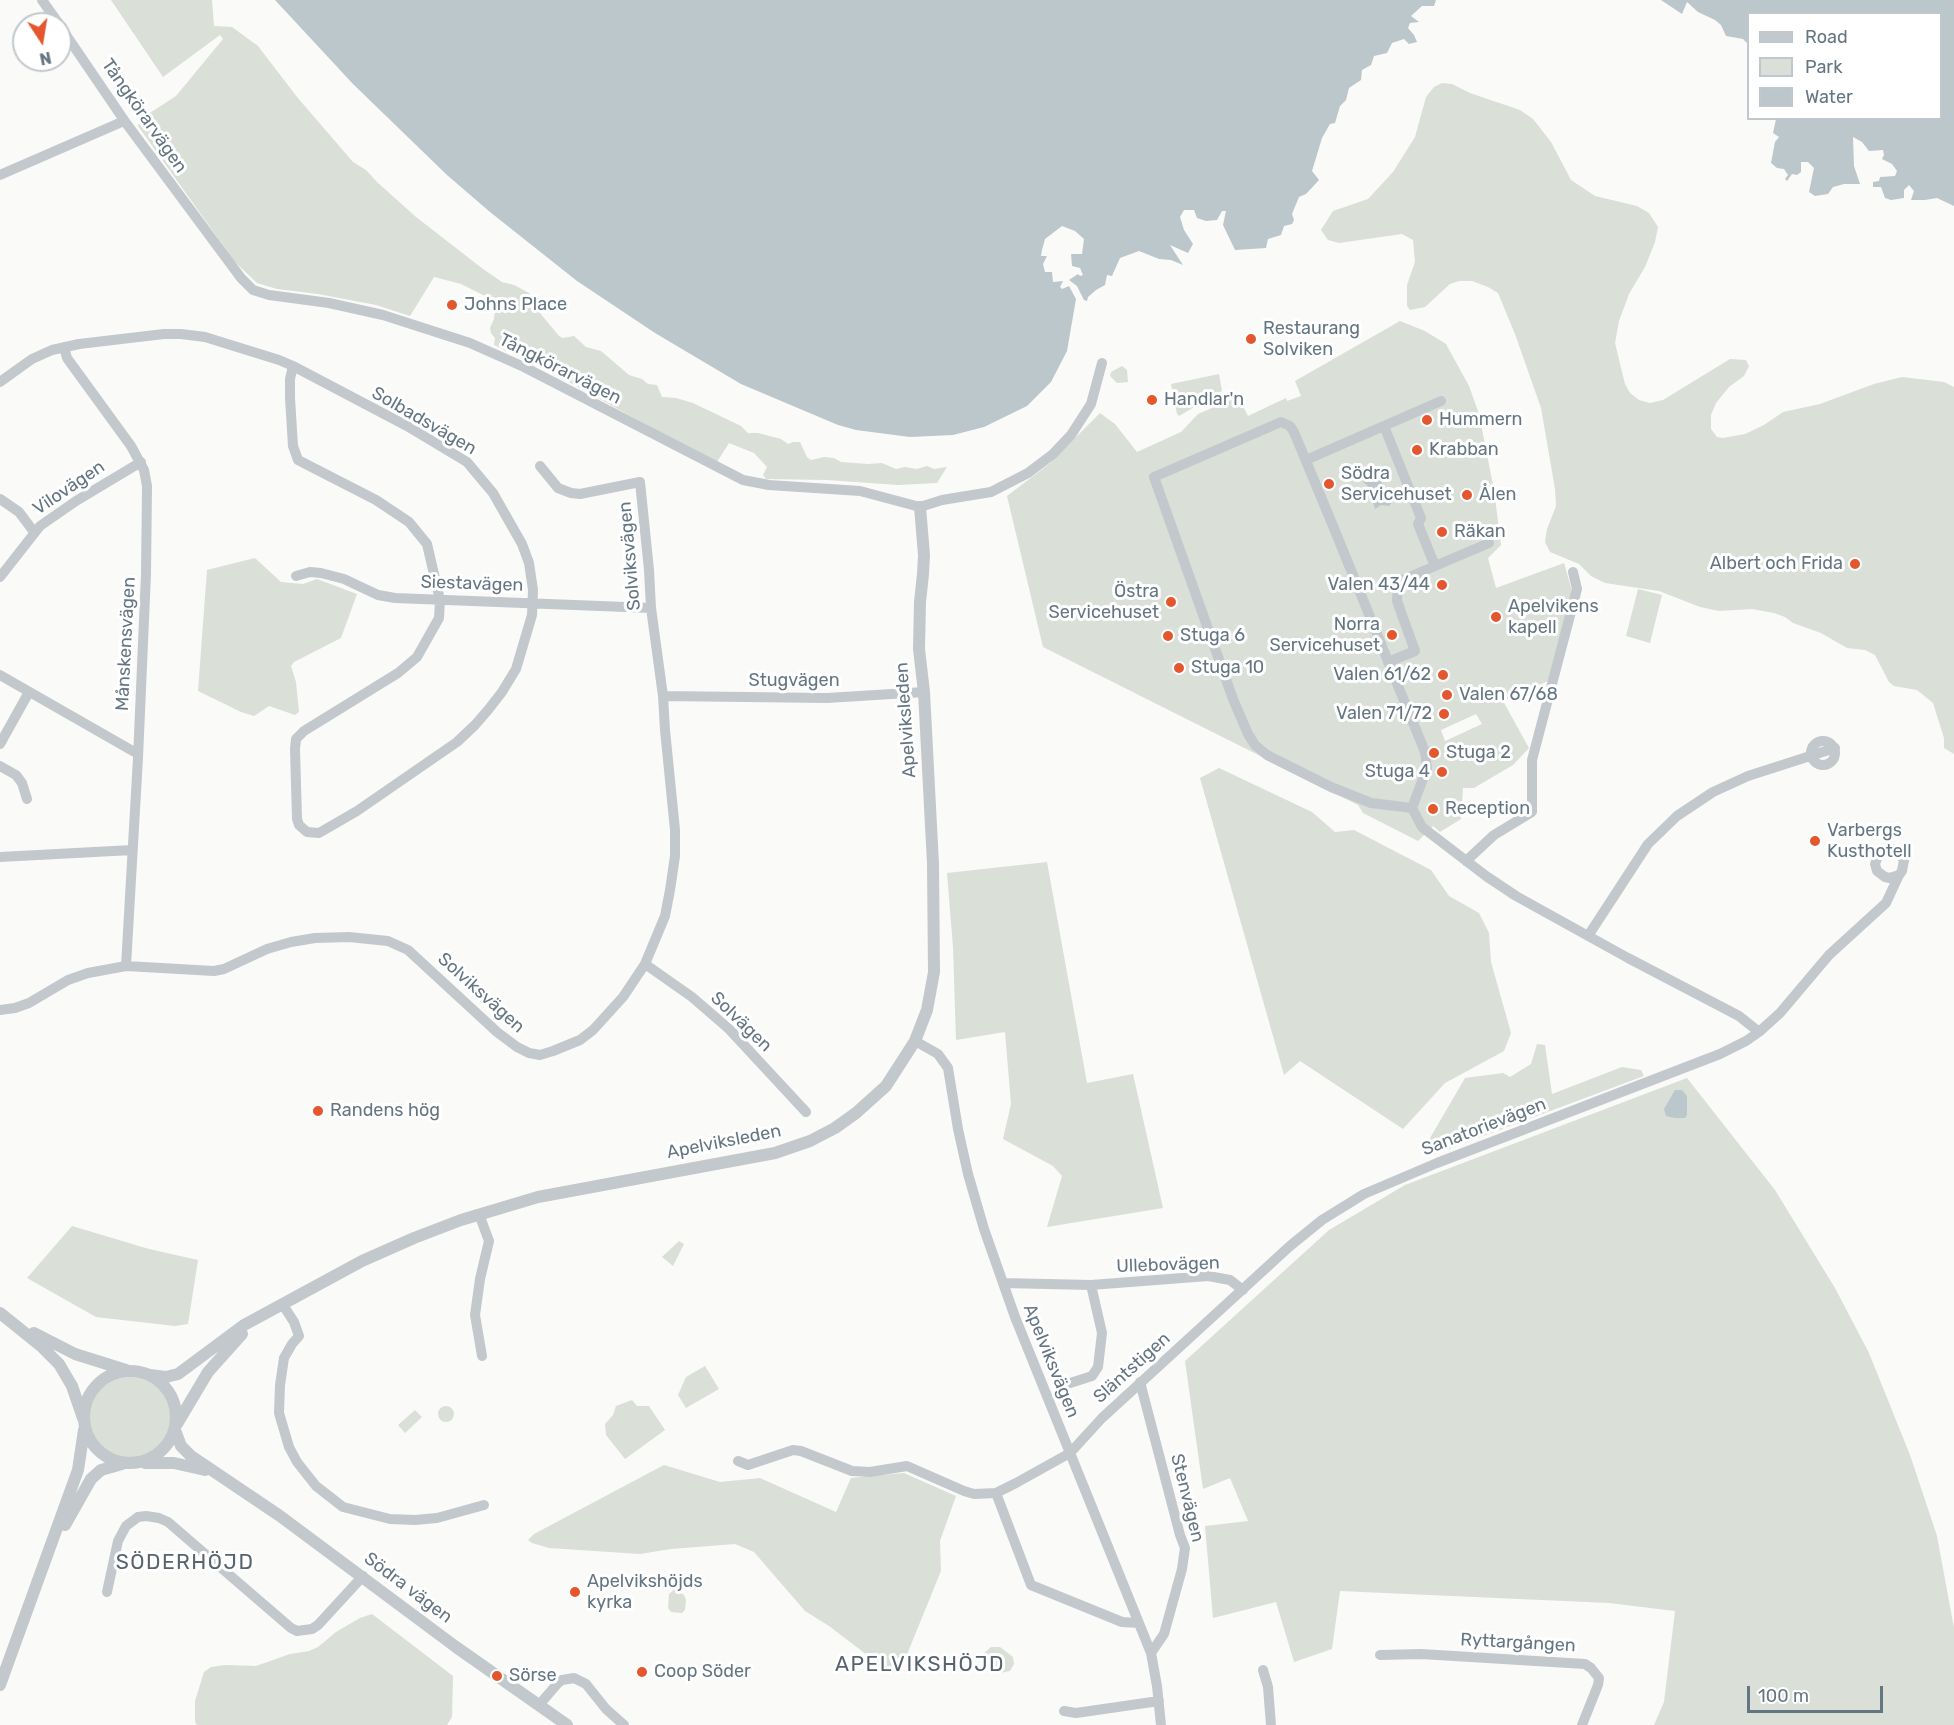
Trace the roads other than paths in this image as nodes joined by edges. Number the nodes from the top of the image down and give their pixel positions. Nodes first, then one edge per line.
1 (72, 44) edge
2 (124, 121) junction
3 (0, 176) edge
4 (64, 347) junction
5 (1102, 363) dead end
6 (293, 366) junction
7 (0, 382) edge
8 (1441, 401) dead end
9 (1384, 426) junction
10 (1306, 460) junction
11 (141, 462) junction
12 (540, 466) dead end
13 (0, 499) edge
14 (920, 507) junction
15 (34, 532) junction
16 (1489, 543) dead end
17 (1435, 566) junction
18 (1573, 572) dead end
19 (296, 576) dead end
20 (0, 577) edge
21 (440, 600) junction
22 (534, 603) junction
23 (651, 609) junction
24 (1388, 662) junction
25 (0, 675) edge
26 (29, 692) junction
27 (924, 692) junction
28 (663, 696) junction
29 (0, 744) edge
30 (1835, 748) dead end
31 (138, 754) junction
32 (0, 766) edge
33 (27, 799) dead end
34 (1412, 808) junction
35 (132, 850) junction
36 (0, 857) edge
37 (1466, 861) junction
38 (1899, 875) dead end
39 (1588, 936) junction
40 (645, 964) junction
41 (126, 966) junction
42 (0, 1010) edge
43 (1759, 1032) junction
44 (915, 1041) junction
45 (806, 1112) dead end
46 (479, 1214) junction
47 (1003, 1283) junction
48 (1091, 1285) junction
49 (1243, 1290) junction
50 (278, 1307) junction
51 (3, 1316) edge
52 (482, 1356) dead end
53 (130, 1371) junction
54 (150, 1375) junction
55 (1140, 1382) junction
56 (1061, 1390) dead end
57 (84, 1424) junction
58 (175, 1428) junction
59 (1070, 1453) junction
60 (738, 1461) dead end
61 (132, 1463) junction
62 (228, 1480) junction
63 (996, 1493) junction
64 (484, 1505) dead end
65 (45, 1563) junction
66 (363, 1576) junction
67 (107, 1592) dead end
68 (1139, 1623) junction
69 (1151, 1653) junction
70 (1380, 1655) dead end
71 (1263, 1670) dead end
72 (0, 1685) edge
73 (1159, 1701) junction
74 (539, 1705) junction
75 (1064, 1711) dead end
76 (567, 1725) edge
77 (624, 1725) edge
78 (1161, 1725) edge
79 (1271, 1725) edge
80 (1582, 1725) edge

1 - 2 street, Tångkörarvägen
2 - 3 street
2 - 14 street, Tångkörarvägen
4 - 6 street, Solbadsvägen
4 - 7 street, Solbadsvägen
4 - 11 street, Månskensvägen
5 - 14 street
6 - 21 street
6 - 22 street, Solbadsvägen
8 - 9 street
9 - 10 street
9 - 17 street
10 - 24 street
10 - 34 street
11 - 15 street, Vilovägen
11 - 31 street, Månskensvägen
12 - 23 street, Solviksvägen
13 - 15 street
14 - 27 street, Apelviksleden
15 - 20 street, Vilovägen
16 - 17 street
17 - 24 street
18 - 37 street
19 - 21 street, Siestavägen
21 - 22 street, Siestavägen
21 - 22 street, Solbadsvägen
22 - 23 street, Siestavägen
23 - 28 street, Solviksvägen
24 - 34 street
25 - 26 street
26 - 29 street
26 - 31 street
27 - 28 street, Stugvägen
27 - 44 street, Apelviksleden
28 - 40 street, Solviksvägen
30 - 39 street
31 - 35 street, Månskensvägen
32 - 33 street
34 - 37 street
35 - 36 street
35 - 41 street, Månskensvägen
37 - 39 street
38 - 43 street, Sanatorievägen
39 - 43 street
40 - 41 street, Solviksvägen
40 - 45 street, Solvägen
41 - 42 street, Solviksvägen
43 - 49 street, Sanatorievägen
44 - 46 street, Apelviksleden
44 - 47 street, Apelviksvägen
46 - 50 street, Apelviksleden
46 - 52 street
47 - 48 street, Ullebovägen
47 - 59 street, Apelviksvägen
48 - 49 street, Ullebovägen
48 - 56 street, Ullebovägen
49 - 55 street, Släntstigen
50 - 54 street, Apelviksleden
50 - 58 street, Apelviksleden
50 - 64 street
51 - 53 street
51 - 57 street
53 - 54 street
53 - 57 street
54 - 58 street
55 - 59 street, Släntstigen
55 - 69 street, Stenvägen
57 - 61 street
57 - 65 street
58 - 61 street
58 - 62 street, Södra vägen
59 - 63 street, Släntstigen
59 - 68 street, Apelviksvägen
60 - 63 street, Släntstigen
61 - 62 street, Södra vägen
61 - 65 street
62 - 66 street, Södra vägen
63 - 68 street
65 - 72 street
66 - 67 street
66 - 74 street, Södra vägen
68 - 69 street, Apelviksvägen
69 - 73 street, Apelviksvägen
70 - 80 street, Ryttargången
71 - 79 street
73 - 75 street
73 - 78 street, Apelviksvägen
74 - 76 street, Södra vägen
74 - 77 street

